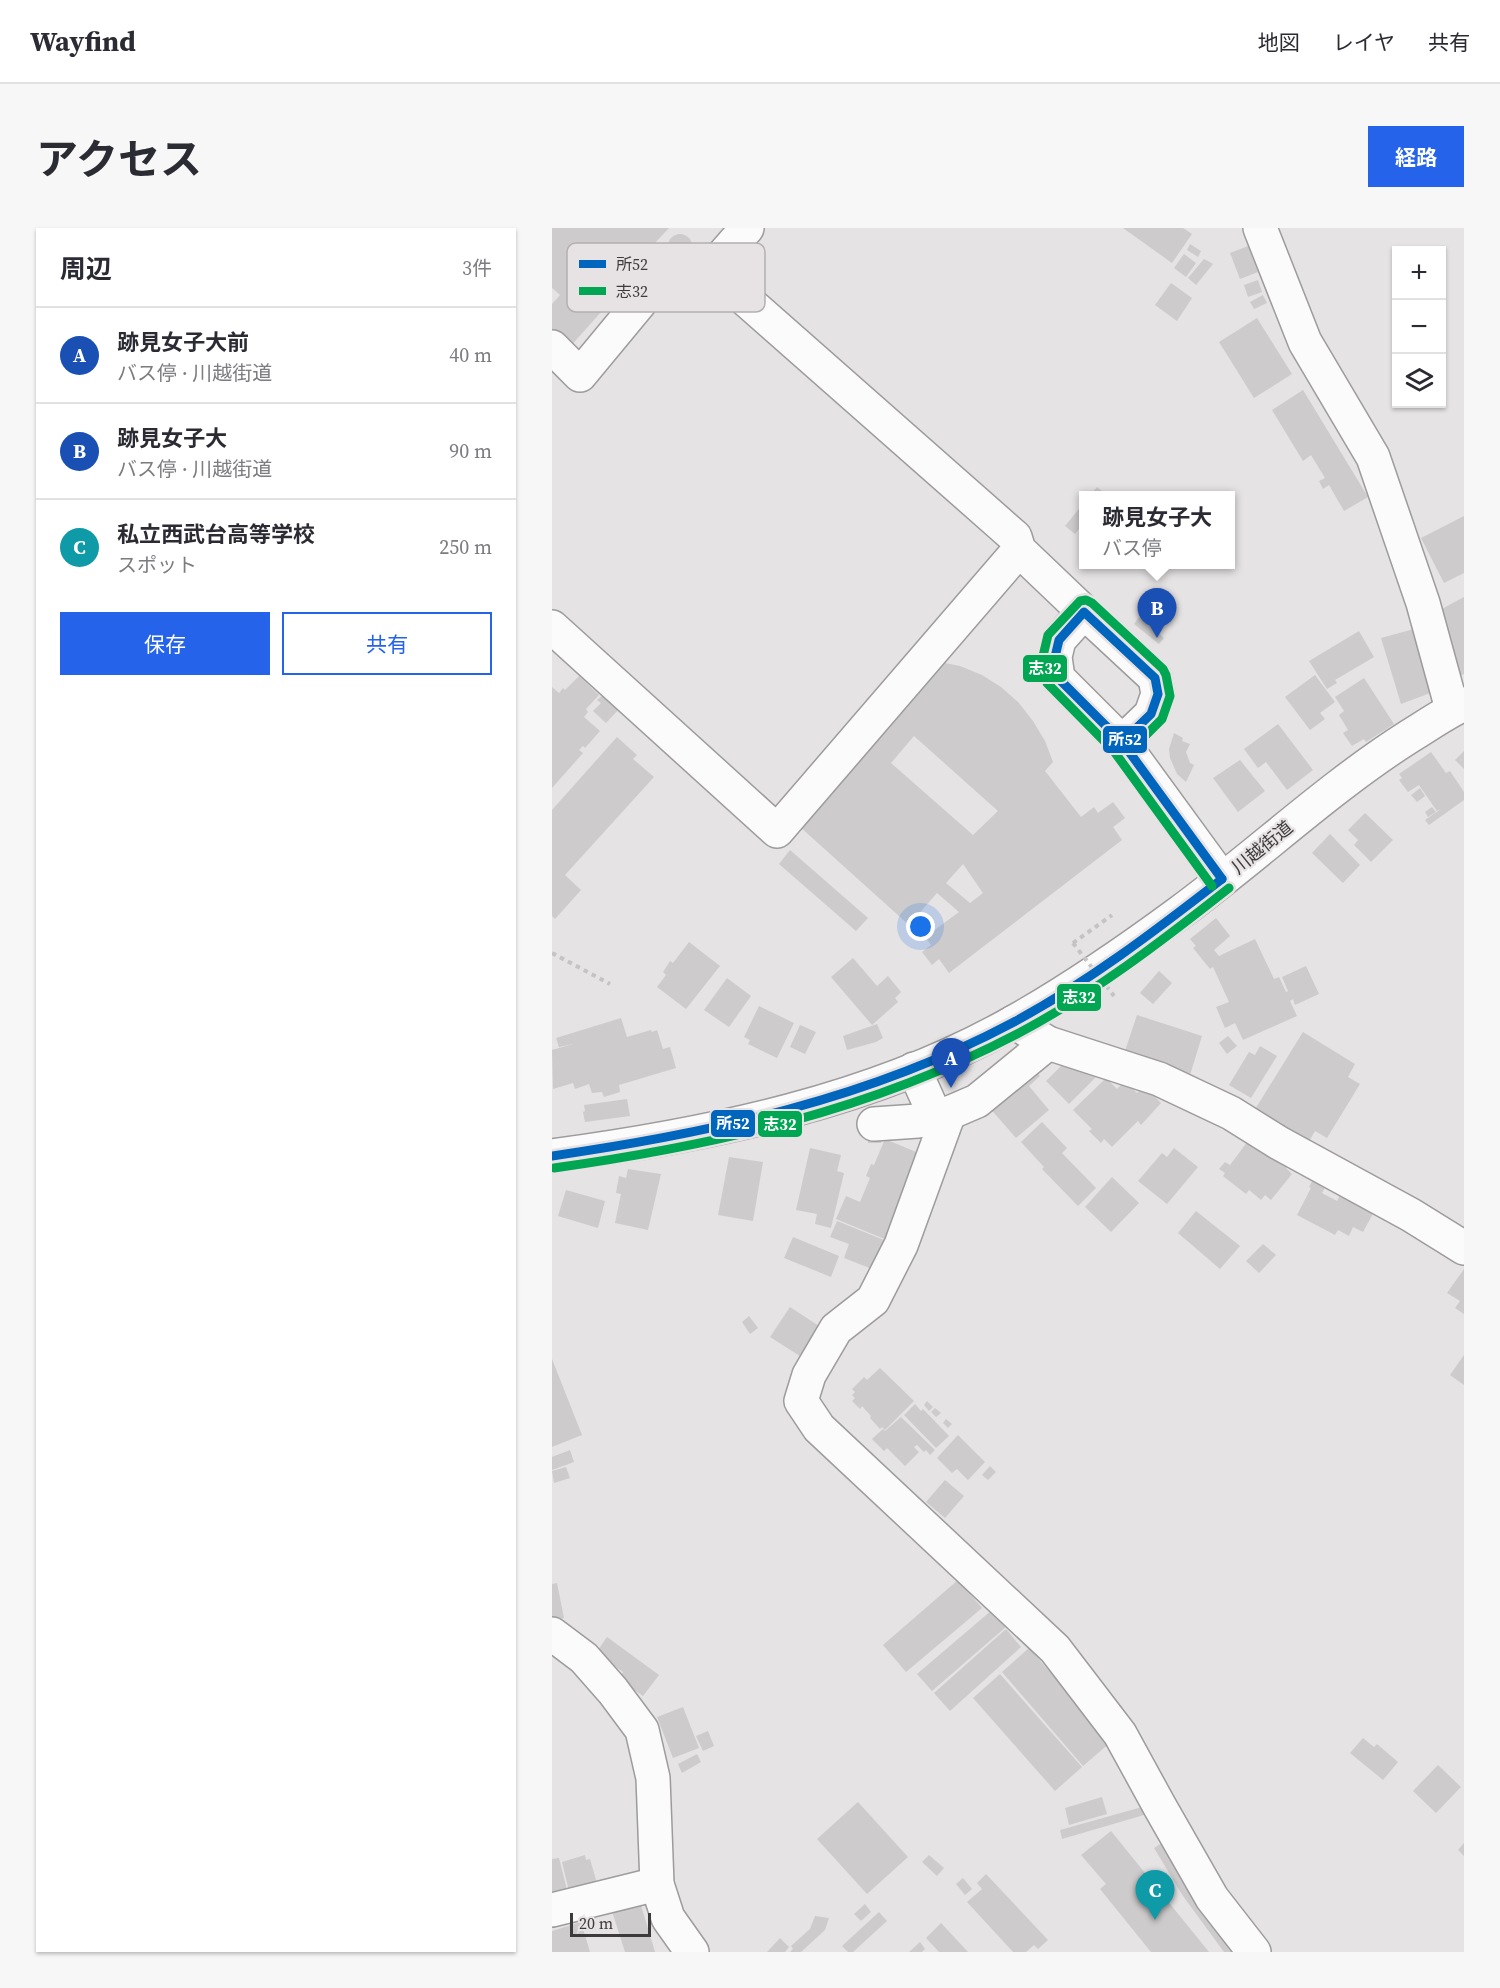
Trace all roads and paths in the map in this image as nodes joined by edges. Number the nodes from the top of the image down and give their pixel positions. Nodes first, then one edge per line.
1 (747, 228) edge
2 (1260, 228) edge
3 (734, 243) edge
4 (632, 312) edge
5 (759, 312) edge
6 (552, 347) edge
7 (1019, 550) junction
8 (1084, 612) junction
9 (552, 627) edge
10 (1458, 707) edge
11 (1122, 742) junction
12 (1222, 879) junction
13 (1112, 915) dead end
14 (552, 952) edge
15 (610, 984) dead end
16 (1114, 996) dead end
17 (1014, 1022) junction
18 (1048, 1043) junction
19 (914, 1069) junction
20 (942, 1115) junction
21 (874, 1124) dead end
22 (552, 1156) edge
23 (1464, 1248) edge
24 (552, 1634) edge
25 (657, 1884) junction
26 (552, 1910) edge
27 (692, 1952) edge
28 (1254, 1952) edge

1 - 3 main road
2 - 10 main road
4 - 6 main road
5 - 7 main road
7 - 8 main road
7 - 9 main road
8 - 11 main road
8 - 11 main road
10 - 12 main road, 川越街道
11 - 12 main road
12 - 17 main road, 川越街道
13 - 16 path, bridge
14 - 15 path
17 - 18 main road
17 - 19 main road, 川越街道
18 - 20 main road
18 - 23 main road
19 - 20 main road
19 - 22 main road, 川越街道
20 - 21 main road
20 - 28 main road
24 - 25 main road
25 - 26 main road
25 - 27 main road

